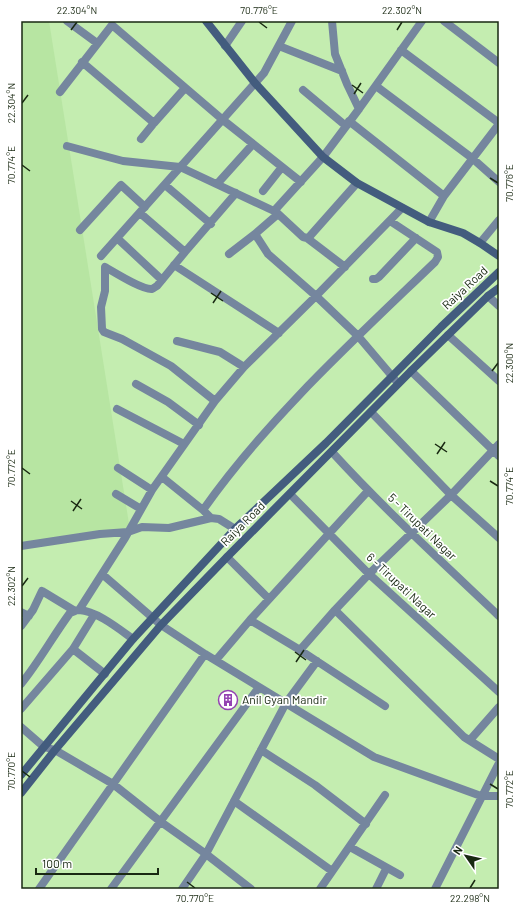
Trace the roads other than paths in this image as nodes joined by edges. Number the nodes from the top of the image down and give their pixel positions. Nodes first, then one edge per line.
1 (68, 21) edge
2 (242, 21) edge
3 (292, 21) edge
4 (332, 21) edge
5 (422, 21) edge
6 (444, 21) edge
7 (209, 22) edge
8 (114, 23) edge
9 (97, 43) junction
10 (225, 46) junction
11 (279, 46) junction
12 (401, 50) junction
13 (82, 62) junction
14 (499, 63) edge
15 (342, 71) junction
16 (254, 83) junction
17 (376, 86) junction
18 (185, 88) junction
19 (303, 90) dead end
20 (60, 92) dead end
21 (359, 109) junction
22 (223, 120) junction
23 (154, 123) junction
24 (348, 123) junction
25 (499, 124) edge
26 (141, 139) dead end
27 (253, 144) junction
28 (67, 146) dead end
29 (323, 157) junction
30 (472, 158) junction
31 (180, 167) junction
32 (282, 167) junction
33 (301, 182) junction
34 (499, 182) edge
35 (357, 183) junction
36 (217, 184) junction
37 (165, 185) junction
38 (263, 191) dead end
39 (236, 194) junction
40 (444, 196) junction
41 (402, 208) junction
42 (142, 210) junction
43 (276, 213) junction
44 (499, 220) edge
45 (390, 221) junction
46 (429, 222) junction
47 (211, 224) junction
48 (80, 230) dead end
49 (255, 234) junction
50 (117, 238) junction
51 (307, 238) junction
52 (416, 238) junction
53 (480, 243) junction
54 (185, 252) junction
55 (229, 254) dead end
56 (101, 256) dead end
57 (499, 256) edge
58 (174, 265) junction
59 (345, 267) junction
60 (499, 272) edge
61 (373, 279) dead end
62 (162, 280) junction
63 (499, 288) edge
64 (316, 296) junction
65 (488, 296) junction
66 (499, 306) edge
67 (279, 333) junction
68 (448, 335) junction
69 (358, 336) junction
70 (177, 341) dead end
71 (244, 367) junction
72 (411, 371) junction
73 (391, 376) junction
74 (499, 381) edge
75 (136, 384) dead end
76 (399, 384) junction
77 (215, 401) junction
78 (117, 408) dead end
79 (372, 412) junction
80 (198, 425) junction
81 (184, 444) junction
82 (497, 450) edge
83 (332, 452) junction
84 (118, 468) dead end
85 (162, 477) junction
86 (152, 490) junction
87 (368, 491) junction
88 (116, 494) dead end
89 (290, 494) junction
90 (451, 495) junction
91 (141, 509) junction
92 (203, 510) junction
93 (211, 518) junction
94 (235, 529) junction
95 (128, 532) junction
96 (330, 533) junction
97 (410, 533) junction
98 (499, 538) edge
99 (21, 546) edge
100 (227, 557) junction
101 (102, 574) junction
102 (369, 574) junction
103 (269, 599) junction
104 (335, 610) junction
105 (77, 611) junction
106 (25, 614) edge
107 (94, 615) junction
108 (499, 616) edge
109 (152, 617) junction
110 (250, 620) junction
111 (161, 625) junction
112 (21, 626) edge
113 (133, 639) junction
114 (73, 649) junction
115 (300, 650) junction
116 (205, 654) junction
117 (216, 660) junction
118 (317, 661) junction
119 (105, 674) junction
120 (21, 684) edge
121 (259, 687) junction
122 (499, 692) edge
123 (286, 704) junction
124 (385, 706) dead end
125 (499, 707) edge
126 (21, 709) edge
127 (21, 727) edge
128 (470, 740) junction
129 (44, 747) junction
130 (55, 750) junction
131 (261, 750) junction
132 (499, 759) edge
133 (499, 762) edge
134 (21, 775) edge
135 (113, 784) junction
136 (21, 793) edge
137 (385, 795) dead end
138 (481, 796) junction
139 (499, 796) edge
140 (234, 800) junction
141 (161, 822) junction
142 (366, 824) junction
143 (350, 847) junction
144 (206, 854) junction
145 (386, 869) junction
146 (332, 871) junction
147 (400, 876) dead end
148 (39, 889) edge
149 (111, 889) edge
150 (182, 889) edge
151 (250, 889) edge
152 (320, 889) edge
153 (376, 889) edge
154 (435, 889) edge

1 - 9 street
2 - 10 street
3 - 11 street
4 - 15 street
5 - 12 street
6 - 14 street
7 - 10 street
8 - 9 street
8 - 18 street
9 - 13 street
10 - 16 street
11 - 15 street
11 - 16 street
12 - 17 street
12 - 25 street
13 - 20 street
13 - 23 street
15 - 21 street
16 - 22 street
16 - 29 street
17 - 21 street
17 - 30 street
18 - 22 street
18 - 23 street
19 - 24 street
21 - 24 street
22 - 27 street
22 - 31 street
23 - 26 street
24 - 29 street
24 - 40 street
25 - 30 street
27 - 32 street
27 - 36 street
28 - 31 street
29 - 33 street
29 - 35 street
30 - 34 street
30 - 40 street
31 - 36 street
31 - 37 street
32 - 33 street
32 - 38 street
33 - 43 street
35 - 41 street
35 - 51 street
36 - 39 street
37 - 42 street
37 - 47 street
39 - 43 street
39 - 47 street
40 - 46 street
41 - 45 street
41 - 46 street
42 - 48 street
42 - 50 street
42 - 54 street
43 - 49 street
43 - 51 street
44 - 53 street
45 - 52 street
45 - 59 street
46 - 53 street
47 - 54 street
49 - 55 street
49 - 64 street
50 - 56 street
50 - 62 street
51 - 59 street
52 - 61 street
52 - 69 street
53 - 57 street
54 - 58 street
58 - 62 street
58 - 67 street
59 - 64 street
60 - 73 street, Raiya Road
62 - 77 street
63 - 65 street, Raiya Road
64 - 67 street
64 - 69 street
65 - 66 street
65 - 68 street, Raiya Road
67 - 71 street
68 - 72 street, Raiya Road
68 - 74 street
69 - 73 street
69 - 92 street
70 - 71 street
71 - 77 street
72 - 76 street, Raiya Road
72 - 82 street
73 - 76 street
73 - 94 street, Raiya Road
75 - 80 street
76 - 79 street, Raiya Road
77 - 80 street
78 - 81 street
79 - 83 street, Raiya Road
79 - 90 street
80 - 81 street
81 - 85 street
82 - 90 street
83 - 87 street, 5 - Tirupati Nagar
83 - 89 street, Raiya Road
84 - 86 street
85 - 86 street
85 - 92 street
86 - 91 street
87 - 96 street
87 - 97 street, 5 - Tirupati Nagar
88 - 91 street
89 - 96 street, 6 - Tirupati Nagar
89 - 100 street, Raiya Road
90 - 97 street
90 - 98 street
91 - 95 street
92 - 93 street
93 - 94 street
93 - 95 street
94 - 109 street, Raiya Road
95 - 99 street
95 - 101 street
96 - 102 street, 6 - Tirupati Nagar
96 - 103 street
97 - 102 street
97 - 108 street, 5 - Tirupati Nagar
100 - 103 street
100 - 111 street, Raiya Road
101 - 105 street
101 - 109 street
102 - 104 street
102 - 122 street, 6 - Tirupati Nagar
103 - 110 street
104 - 115 street
104 - 128 street
105 - 106 street
105 - 107 street
105 - 120 street
106 - 112 street
107 - 113 street
107 - 114 street
109 - 111 street
109 - 113 street, Raiya Road
110 - 115 street
110 - 117 street
111 - 116 street
111 - 130 street, Raiya Road
113 - 119 street, Raiya Road
114 - 119 street
114 - 126 street
115 - 118 street
116 - 117 street
116 - 135 street
117 - 121 street
118 - 123 street
118 - 124 street
119 - 129 street, Raiya Road
121 - 123 street
121 - 141 street
123 - 131 street
123 - 138 street
125 - 128 street
127 - 129 street
128 - 132 street
129 - 130 street
129 - 134 street, Raiya Road
130 - 135 street
130 - 136 street, Raiya Road
131 - 140 street
131 - 142 street
133 - 138 street
135 - 141 street
135 - 148 street
137 - 142 street
138 - 139 street
138 - 154 street
140 - 144 street
140 - 146 street
141 - 144 street
141 - 149 street
142 - 143 street
143 - 145 street
143 - 146 street
144 - 150 street
144 - 151 street
145 - 147 street
145 - 153 street
146 - 152 street

